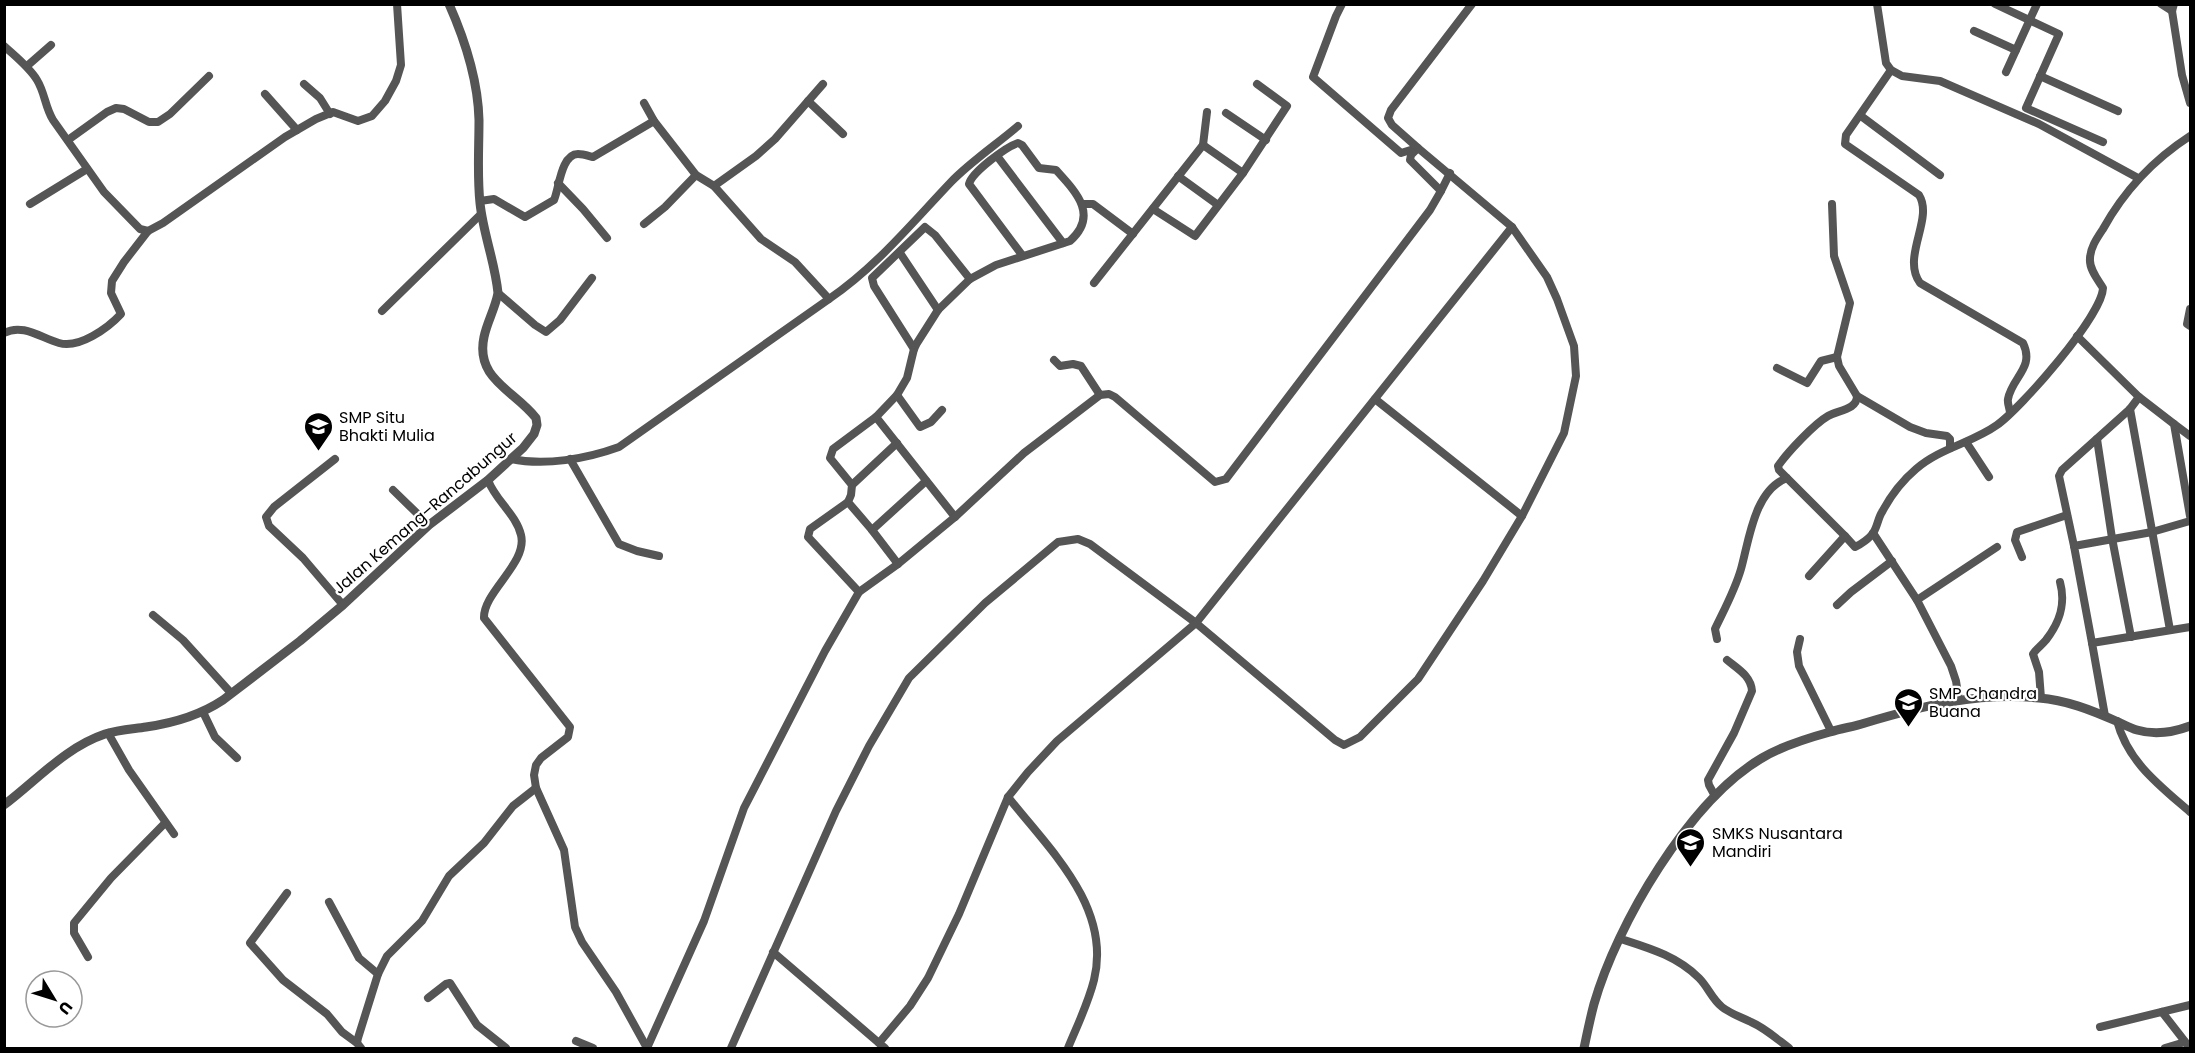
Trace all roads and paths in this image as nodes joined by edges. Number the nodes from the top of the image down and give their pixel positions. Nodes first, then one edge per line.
1 (397, 4) edge
2 (449, 4) edge
3 (1342, 4) edge
4 (1472, 4) edge
5 (1877, 4) edge
6 (1995, 4) edge
7 (2037, 4) edge
8 (2161, 4) edge
9 (2173, 8) edge
10 (2030, 20) junction
11 (1974, 31) dead end
12 (51, 45) dead end
13 (4, 46) edge
14 (2016, 50) junction
15 (27, 66) junction
16 (1891, 70) junction
17 (2006, 72) dead end
18 (209, 76) dead end
19 (2040, 76) junction
20 (304, 84) dead end
21 (823, 84) dead end
22 (1257, 84) dead end
23 (265, 94) dead end
24 (808, 101) junction
25 (644, 103) dead end
26 (2190, 103) edge
27 (2118, 111) dead end
28 (1207, 112) dead end
29 (1226, 113) dead end
30 (330, 114) junction
31 (1860, 116) junction
32 (654, 121) junction
33 (1018, 126) dead end
34 (297, 130) junction
35 (843, 134) dead end
36 (2190, 136) edge
37 (68, 140) junction
38 (1266, 140) junction
39 (2103, 142) dead end
40 (1203, 145) junction
41 (1418, 147) junction
42 (997, 156) junction
43 (87, 169) junction
44 (1243, 173) junction
45 (1449, 173) junction
46 (696, 175) junction
47 (1940, 175) dead end
48 (1178, 176) junction
49 (2138, 177) junction
50 (558, 183) junction
51 (714, 186) junction
52 (1441, 191) junction
53 (480, 201) junction
54 (30, 204) dead end
55 (1082, 204) junction
56 (1832, 204) dead end
57 (1218, 206) junction
58 (1153, 208) junction
59 (481, 214) junction
60 (644, 224) dead end
61 (1512, 227) junction
62 (144, 230) junction
63 (1133, 234) junction
64 (607, 238) dead end
65 (1063, 243) junction
66 (900, 253) junction
67 (1022, 255) junction
68 (592, 278) dead end
69 (970, 279) junction
70 (1094, 283) dead end
71 (498, 293) junction
72 (829, 299) junction
73 (2190, 309) edge
74 (938, 310) junction
75 (382, 311) dead end
76 (2190, 326) edge
77 (4, 333) edge
78 (2077, 336) junction
79 (914, 349) junction
80 (1837, 357) junction
81 (1054, 360) dead end
82 (1777, 368) dead end
83 (897, 394) junction
84 (1100, 395) junction
85 (1857, 396) junction
86 (2139, 397) junction
87 (1375, 399) junction
88 (2130, 409) junction
89 (942, 410) dead end
90 (2010, 413) junction
91 (876, 417) junction
92 (2174, 424) junction
93 (2190, 436) edge
94 (2097, 439) junction
95 (1966, 442) junction
96 (897, 443) junction
97 (1950, 448) junction
98 (335, 459) dead end
99 (510, 459) junction
100 (570, 459) junction
101 (1787, 477) junction
102 (1989, 477) dead end
103 (488, 480) junction
104 (926, 481) junction
105 (852, 485) junction
106 (393, 490) dead end
107 (848, 502) junction
108 (2067, 515) junction
109 (1522, 516) junction
110 (955, 517) junction
111 (2190, 519) edge
112 (429, 525) junction
113 (872, 530) junction
114 (2152, 531) junction
115 (1873, 533) junction
116 (1845, 536) junction
117 (2112, 538) junction
118 (2074, 546) junction
119 (1996, 547) dead end
120 (659, 556) dead end
121 (2022, 557) dead end
122 (1892, 561) junction
123 (898, 564) junction
124 (1809, 576) dead end
125 (2060, 582) dead end
126 (859, 592) junction
127 (1917, 600) junction
128 (343, 605) junction
129 (1837, 605) dead end
130 (153, 615) dead end
131 (1196, 623) junction
132 (2190, 627) edge
133 (2170, 630) junction
134 (2131, 637) junction
135 (1717, 639) dead end
136 (1800, 639) dead end
137 (2092, 643) junction
138 (1727, 660) dead end
139 (231, 693) junction
140 (2041, 698) junction
141 (1959, 700) junction
142 (203, 712) junction
143 (2105, 716) junction
144 (2117, 721) junction
145 (2190, 726) edge
146 (1832, 731) junction
147 (108, 733) junction
148 (237, 758) dead end
149 (536, 788) junction
150 (1715, 796) junction
151 (1008, 797) junction
152 (4, 805) edge
153 (2190, 812) edge
154 (165, 823) junction
155 (174, 834) dead end
156 (287, 894) dead end
157 (329, 902) dead end
158 (1621, 939) junction
159 (773, 952) junction
160 (88, 957) dead end
161 (378, 974) junction
162 (428, 998) dead end
163 (2190, 1005) edge
164 (2162, 1012) junction
165 (2100, 1027) dead end
166 (576, 1041) dead end
167 (2187, 1045) edge
168 (359, 1046) edge
169 (882, 1046) edge
170 (506, 1048) edge
171 (593, 1048) edge
172 (647, 1048) edge
173 (731, 1048) edge
174 (1068, 1048) edge
175 (1584, 1048) edge
176 (1789, 1048) edge
177 (2165, 1048) edge

1 - 30 street
2 - 53 street, Jalan Kemang–Rancabungur
3 - 41 street
4 - 41 street
5 - 16 street
6 - 10 street
7 - 10 street
8 - 9 street
9 - 26 street
10 - 14 street
10 - 19 street
11 - 14 street
12 - 15 street
13 - 15 street
14 - 17 street
15 - 37 street
16 - 31 street
16 - 49 street
18 - 37 street
19 - 27 street
19 - 39 street
20 - 30 street
21 - 24 street
22 - 38 street
23 - 34 street
24 - 35 street
24 - 51 street
25 - 32 street
28 - 40 street
29 - 38 street
30 - 34 street
31 - 47 street
31 - 90 street
32 - 46 street
32 - 50 street
33 - 72 street
34 - 62 street
36 - 49 street
37 - 43 street
38 - 44 street
40 - 44 street
40 - 48 street
41 - 45 street
41 - 52 street
42 - 55 street
42 - 65 street
42 - 67 street
43 - 54 street
43 - 62 street
44 - 57 street
45 - 52 street
45 - 61 street
46 - 51 street
46 - 60 street
48 - 57 street
48 - 58 street
49 - 78 street
50 - 53 street
50 - 64 street
51 - 72 street
52 - 84 street
53 - 59 street, Jalan Kemang–Rancabungur
55 - 63 street
55 - 65 street
56 - 80 street
57 - 58 street
58 - 63 street
59 - 71 street, Jalan Kemang–Rancabungur
59 - 75 street
61 - 87 street
61 - 109 street
62 - 77 street
63 - 70 street
65 - 67 street
66 - 69 street
66 - 74 street
66 - 79 street
67 - 69 street
68 - 71 street
69 - 74 street
71 - 99 street, Jalan Kemang–Rancabungur
72 - 100 street
73 - 76 street
74 - 79 street
78 - 86 street
78 - 90 street
79 - 83 street
80 - 82 street
80 - 85 street
81 - 84 street
83 - 89 street
83 - 91 street
84 - 110 street
85 - 97 street
85 - 101 street
86 - 88 street
86 - 92 street
87 - 109 street
87 - 131 street
88 - 94 street
88 - 114 street
90 - 95 street
91 - 96 street
91 - 105 street
92 - 93 street
92 - 111 street
94 - 108 street
94 - 117 street
95 - 97 street
95 - 102 street
96 - 104 street
96 - 105 street
97 - 115 street
98 - 128 street
99 - 100 street
99 - 103 street, Jalan Kemang–Rancabungur
100 - 120 street
101 - 116 street
101 - 135 street
103 - 112 street, Jalan Kemang–Rancabungur
103 - 149 street
104 - 110 street
104 - 113 street
105 - 107 street
106 - 112 street
107 - 113 street
107 - 126 street
108 - 118 street
108 - 121 street
109 - 131 street
110 - 123 street
111 - 114 street
112 - 128 street, Jalan Kemang–Rancabungur
113 - 123 street
114 - 117 street
114 - 133 street
115 - 116 street
115 - 122 street
116 - 124 street
117 - 118 street
117 - 134 street
118 - 137 street
119 - 127 street
122 - 127 street
122 - 129 street
123 - 126 street
125 - 140 street
126 - 172 street
127 - 141 street
128 - 139 street, Jalan Kemang–Rancabungur
130 - 139 street
131 - 151 street
131 - 159 street
132 - 133 street
133 - 134 street
134 - 137 street
136 - 146 street
137 - 143 street
138 - 150 street
139 - 142 street, Jalan Kemang–Rancabungur
140 - 141 street
140 - 143 street
141 - 146 street
142 - 147 street, Jalan Kemang–Rancabungur
142 - 148 street
143 - 144 street
144 - 145 street
144 - 153 street
146 - 150 street
147 - 152 street, Jalan Kemang–Rancabungur
147 - 154 street
149 - 161 street
149 - 172 street
150 - 158 street
151 - 169 street
151 - 174 street
154 - 155 street
154 - 160 street
156 - 168 street
157 - 161 street
158 - 175 street
158 - 176 street
159 - 169 street
159 - 173 street
161 - 168 street
162 - 170 street
163 - 164 street
164 - 165 street
164 - 167 street
166 - 171 street
167 - 177 street

